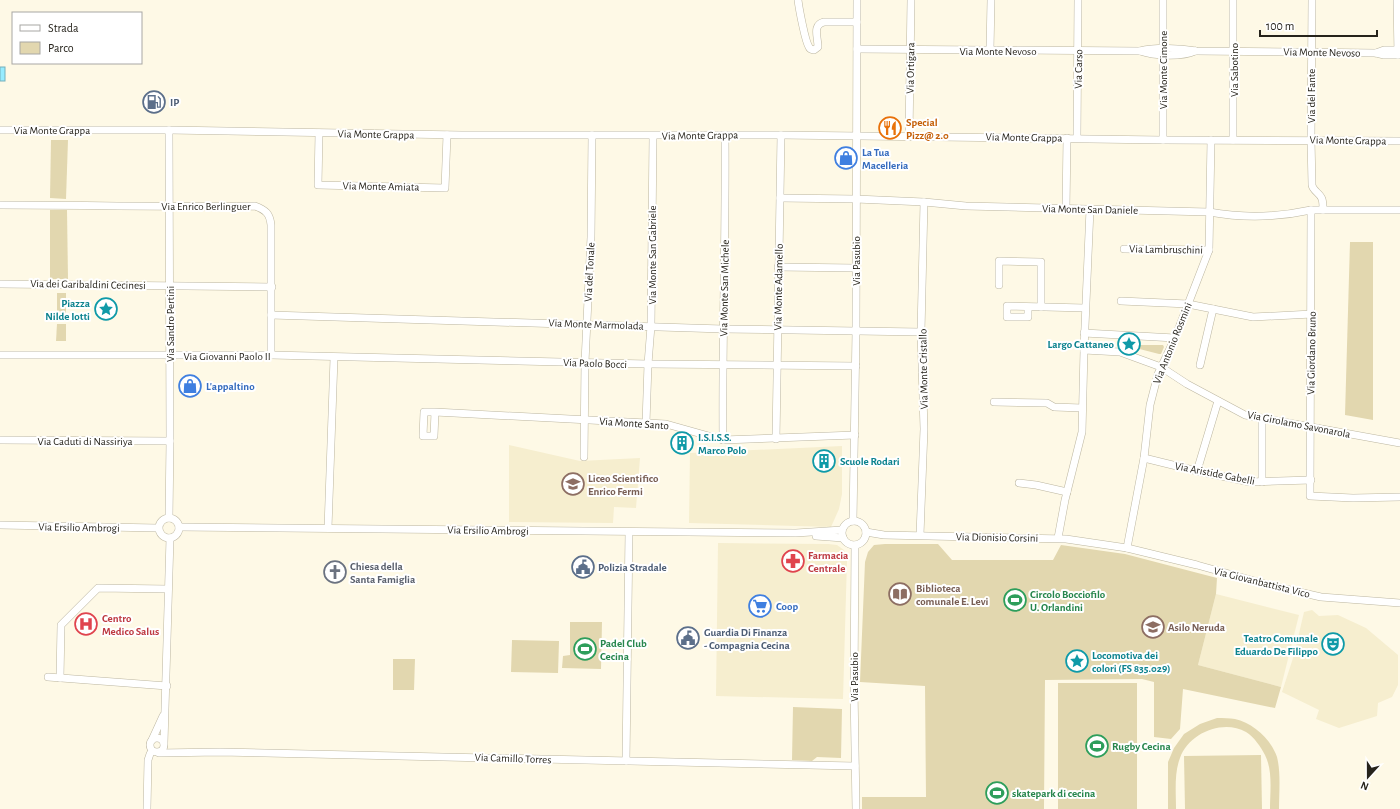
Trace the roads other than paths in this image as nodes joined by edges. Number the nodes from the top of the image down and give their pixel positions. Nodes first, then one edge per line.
1 (798, 0) edge
2 (857, 0) edge
3 (911, 0) edge
4 (991, 0) edge
5 (1078, 0) edge
6 (1163, 0) edge
7 (1233, 0) edge
8 (1312, 0) edge
9 (1397, 0) edge
10 (857, 22) junction
11 (857, 49) junction
12 (910, 50) junction
13 (990, 50) junction
14 (1078, 51) junction
15 (1234, 51) junction
16 (1163, 52) junction
17 (1311, 52) junction
18 (1399, 52) edge
19 (0, 130) edge
20 (169, 130) junction
21 (319, 133) junction
22 (447, 135) junction
23 (592, 135) junction
24 (725, 135) junction
25 (781, 135) junction
26 (857, 135) junction
27 (653, 136) junction
28 (909, 136) junction
29 (1067, 138) junction
30 (1077, 138) junction
31 (1163, 140) junction
32 (1211, 140) junction
33 (1233, 140) junction
34 (1311, 140) junction
35 (1400, 141) edge
36 (780, 198) junction
37 (856, 199) junction
38 (924, 202) junction
39 (0, 205) edge
40 (169, 207) junction
41 (1066, 209) junction
42 (1090, 209) junction
43 (1311, 210) junction
44 (1323, 210) junction
45 (1400, 210) edge
46 (1209, 212) junction
47 (1124, 249) dead end
48 (1209, 250) junction
49 (778, 267) junction
50 (856, 268) junction
51 (0, 284) edge
52 (170, 285) junction
53 (999, 285) dead end
54 (272, 287) junction
55 (1121, 301) dead end
56 (1188, 304) junction
57 (1028, 307) dead end
58 (1041, 307) junction
59 (1085, 308) junction
60 (1213, 309) junction
61 (1312, 314) junction
62 (271, 315) junction
63 (587, 324) junction
64 (651, 326) junction
65 (723, 329) junction
66 (777, 330) junction
67 (856, 331) junction
68 (922, 332) junction
69 (1084, 333) junction
70 (1176, 338) junction
71 (1084, 350) junction
72 (0, 355) edge
73 (271, 355) junction
74 (170, 356) junction
75 (334, 358) junction
76 (585, 362) junction
77 (648, 364) junction
78 (723, 365) junction
79 (777, 366) junction
80 (856, 366) junction
81 (1200, 366) dead end
82 (1161, 368) junction
83 (1218, 401) junction
84 (994, 402) dead end
85 (1082, 408) junction
86 (435, 412) dead end
87 (1262, 418) junction
88 (585, 420) junction
89 (646, 423) junction
90 (1310, 426) junction
91 (855, 435) junction
92 (776, 439) junction
93 (0, 440) edge
94 (723, 440) junction
95 (170, 441) junction
96 (1400, 443) edge
97 (584, 457) dead end
98 (1144, 458) junction
99 (1197, 471) junction
100 (1311, 480) junction
101 (1262, 482) junction
102 (1018, 483) dead end
103 (1067, 492) junction
104 (1400, 497) edge
105 (169, 518) junction
106 (853, 521) junction
107 (0, 526) edge
108 (179, 527) junction
109 (158, 528) junction
110 (328, 528) junction
111 (842, 530) junction
112 (629, 532) junction
113 (866, 532) junction
114 (796, 533) junction
115 (920, 535) junction
116 (170, 538) junction
117 (843, 538) junction
118 (1058, 538) junction
119 (855, 546) junction
120 (1127, 548) junction
121 (168, 589) junction
122 (1400, 603) edge
123 (48, 677) dead end
124 (60, 678) junction
125 (166, 686) junction
126 (165, 712) junction
127 (152, 740) junction
128 (164, 745) junction
129 (156, 752) junction
130 (171, 752) junction
131 (626, 761) junction
132 (855, 766) junction
133 (147, 809) edge
134 (856, 809) edge

1 - 10 street
2 - 10 street, Via Pasubio
3 - 12 street, Via Ortigara
4 - 13 street
5 - 14 street, Via Carso
6 - 16 street, Via Monte Cimone
7 - 15 street, Via Sabotino
8 - 17 street, Via del Fante
9 - 18 street
10 - 11 street, Via Pasubio
11 - 12 street, Via Monte Nevoso
11 - 26 street, Via Pasubio
12 - 13 street, Via Monte Nevoso
12 - 28 street, Via Ortigara
13 - 14 street, Via Monte Nevoso
14 - 16 street, Via Monte Nevoso
14 - 30 street, Via Carso
15 - 16 street, Via Monte Nevoso
15 - 17 street, Via Monte Nevoso
15 - 33 street, Via Sabotino
16 - 31 street, Via Monte Cimone
17 - 18 street, Via Monte Nevoso
17 - 34 street, Via del Fante
19 - 20 street, Via Monte Grappa
20 - 21 street, Via Monte Grappa
20 - 40 street, Via Sandro Pertini
21 - 22 street, Via Monte Grappa
21 - 22 street, Via Monte Amiata
22 - 23 street, Via Monte Grappa
23 - 27 street, Via Monte Grappa
23 - 63 street, Via del Tonale
24 - 25 street, Via Monte Grappa
24 - 27 street, Via Monte Grappa
24 - 65 street, Via Monte San Michele
25 - 26 street, Via Monte Grappa
25 - 36 street, Via Monte Adamello
26 - 28 street, Via Monte Grappa
26 - 37 street, Via Pasubio
27 - 64 street, Via Monte San Gabriele
28 - 29 street, Via Monte Grappa
29 - 30 street, Via Monte Grappa
29 - 41 street
30 - 31 street, Via Monte Grappa
31 - 32 street, Via Monte Grappa
32 - 33 street, Via Monte Grappa
32 - 46 street, Via Antonio Rosmini
33 - 34 street, Via Monte Grappa
34 - 35 street, Via Monte Grappa
34 - 44 street, Via del Fante
36 - 37 street, Via Monte San Daniele
36 - 49 street, Via Monte Adamello
37 - 38 street, Via Monte San Daniele
37 - 50 street, Via Pasubio
38 - 41 street, Via Monte San Daniele
38 - 68 street, Via Monte Cristallo
39 - 40 street, Via Enrico Berlinguer
40 - 52 street, Via Sandro Pertini
40 - 54 street, Via Enrico Berlinguer
41 - 42 street, Via Monte San Daniele
42 - 46 street, Via Monte San Daniele
42 - 59 street
43 - 44 street, Via Monte San Daniele
43 - 46 street, Via Monte San Daniele
43 - 61 street, Via Giordano Bruno
44 - 45 street, Via Monte San Daniele
46 - 48 street, Via Antonio Rosmini
47 - 48 street, Via Lambruschini
48 - 56 street, Via Antonio Rosmini
49 - 50 street
49 - 66 street, Via Monte Adamello
50 - 67 street, Via Pasubio
51 - 52 street, Via dei Garibaldini Cecinesi
52 - 54 street, Via dei Garibaldini Cecinesi
52 - 74 street, Via Sandro Pertini
53 - 58 street
54 - 62 street, Via Enrico Berlinguer
55 - 56 street
56 - 60 street
56 - 70 street, Via Antonio Rosmini
57 - 58 street
58 - 59 street
59 - 69 street
60 - 61 street
60 - 81 street
61 - 90 street, Via Giordano Bruno
62 - 63 street, Via Monte Marmolada
62 - 73 street, Via Enrico Berlinguer
63 - 64 street, Via Monte Marmolada
63 - 76 street, Via del Tonale
64 - 65 street, Via Monte Marmolada
64 - 77 street, Via Monte San Gabriele
65 - 66 street, Via Monte Marmolada
65 - 78 street, Via Monte San Michele
66 - 67 street, Via Monte Marmolada
66 - 79 street, Via Monte Adamello
67 - 68 street, Via Monte Marmolada
67 - 80 street, Via Pasubio
68 - 115 street, Via Monte Cristallo
69 - 70 street
69 - 71 street
70 - 82 street, Via Antonio Rosmini
71 - 82 street
71 - 85 street
72 - 74 street, Via Giovanni Paolo II
73 - 74 street, Via Giovanni Paolo II
73 - 75 street, Via Giovanni Paolo II
74 - 95 street, Via Sandro Pertini
75 - 76 street, Via Paolo Bocci
75 - 110 street
76 - 77 street, Via Paolo Bocci
76 - 88 street, Via del Tonale
77 - 78 street, Via Paolo Bocci
77 - 89 street, Via Monte San Gabriele
78 - 79 street, Via Paolo Bocci
78 - 94 street, Via Monte San Michele
79 - 80 street, Via Paolo Bocci
79 - 92 street, Via Monte Adamello
80 - 91 street, Via Pasubio
82 - 83 street, Via Girolamo Savonarola
82 - 98 street, Via Antonio Rosmini
83 - 87 street, Via Girolamo Savonarola
83 - 99 street
84 - 85 street
85 - 103 street
86 - 88 street, Via Monte Santo
87 - 90 street, Via Girolamo Savonarola
87 - 101 street
88 - 89 street, Via Monte Santo
88 - 97 street, Via del Tonale
89 - 94 street, Via Monte Santo
90 - 96 street, Via Girolamo Savonarola
90 - 100 street, Via Giordano Bruno
91 - 92 street, Via Monte Santo
91 - 106 street, Via Pasubio
92 - 94 street, Via Monte Santo
93 - 95 street, Via Caduti di Nassiriya
95 - 105 street, Via Sandro Pertini
98 - 99 street, Via Aristide Gabelli
98 - 120 street, Via Antonio Rosmini
99 - 101 street, Via Aristide Gabelli
100 - 101 street, Via Aristide Gabelli
100 - 104 street, Via Giordano Bruno
102 - 103 street
103 - 118 street
105 - 108 street
105 - 109 street
106 - 111 street
106 - 113 street
107 - 109 street, Via Ersilio Ambrogi
108 - 110 street, Via Ersilio Ambrogi
108 - 116 street
109 - 116 street
110 - 112 street, Via Ersilio Ambrogi
111 - 114 street, Via Ersilio Ambrogi
111 - 117 street
112 - 114 street, Via Ersilio Ambrogi
112 - 131 street
113 - 115 street, Via Dionisio Corsini
113 - 119 street
114 - 117 street, Via Ersilio Ambrogi
115 - 118 street, Via Dionisio Corsini
116 - 121 street
117 - 119 street
118 - 120 street, Via Dionisio Corsini
119 - 132 street, Via Pasubio
120 - 122 street, Via Giovanbattista Vico
121 - 124 street
121 - 125 street
123 - 124 street
124 - 125 street
125 - 126 street
126 - 127 street
126 - 128 street
127 - 128 street
127 - 129 street
128 - 129 street
128 - 130 street
129 - 130 street, Via Camillo Torres
129 - 133 street
130 - 131 street, Via Camillo Torres
131 - 132 street, Via Camillo Torres
132 - 134 street, Via Pasubio

